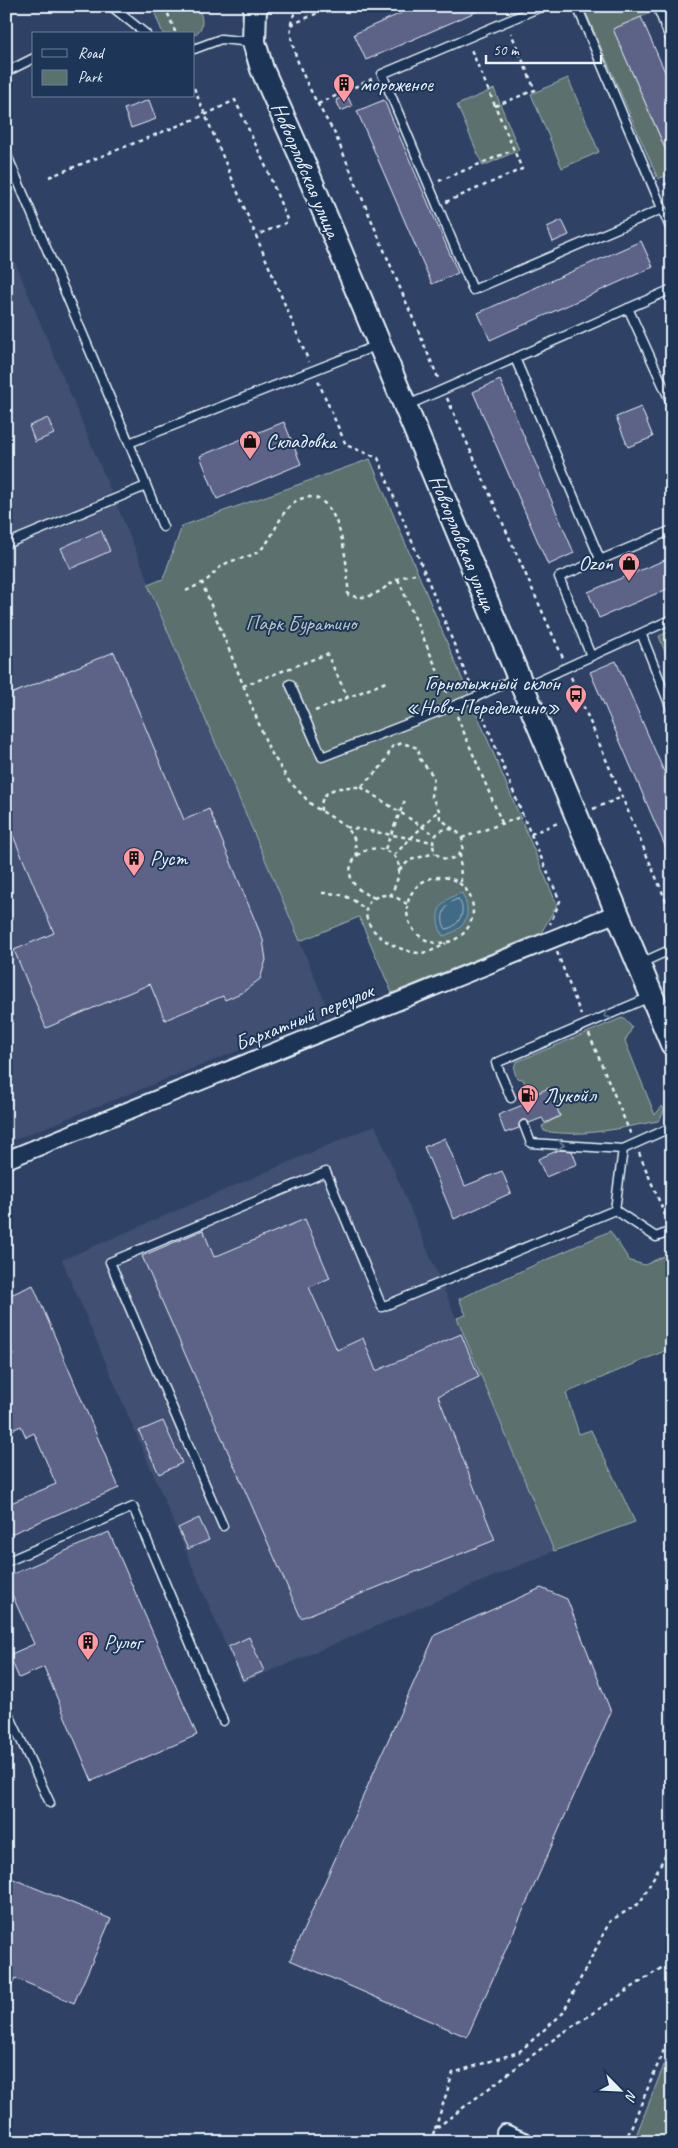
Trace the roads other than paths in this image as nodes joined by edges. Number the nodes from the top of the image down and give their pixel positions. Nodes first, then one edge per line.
1 (111, 6) edge
2 (543, 6) edge
3 (578, 6) edge
4 (657, 6) edge
5 (254, 7) edge
6 (144, 32) edge
7 (254, 42) junction
8 (671, 42) edge
9 (195, 49) edge
10 (32, 59) edge
11 (6, 72) edge
12 (6, 153) edge
13 (662, 209) junction
14 (672, 232) edge
15 (672, 289) edge
16 (628, 308) junction
17 (380, 345) junction
18 (515, 358) junction
19 (672, 405) edge
20 (406, 406) junction
21 (129, 443) junction
22 (146, 486) junction
23 (163, 527) dead end
24 (672, 530) edge
25 (6, 544) edge
26 (600, 559) junction
27 (672, 619) edge
28 (641, 633) junction
29 (591, 656) junction
30 (520, 682) junction
31 (290, 684) dead end
32 (672, 711) edge
33 (617, 913) junction
34 (672, 949) edge
35 (639, 964) junction
36 (652, 996) junction
37 (672, 1044) edge
38 (511, 1098) dead end
39 (524, 1126) dead end
40 (672, 1127) edge
41 (623, 1149) junction
42 (6, 1160) edge
43 (614, 1210) junction
44 (672, 1231) edge
45 (223, 1526) dead end
46 (6, 1562) edge
47 (6, 1708) edge
48 (223, 1721) dead end
49 (50, 1803) dead end
50 (505, 2133) dead end
51 (526, 2142) edge

1 - 6 lane
2 - 13 lane
3 - 13 lane
4 - 8 lane
5 - 7 street, Новоорловская улица
7 - 9 lane
7 - 17 street, Новоорловская улица
10 - 11 lane
12 - 21 lane
13 - 14 lane
15 - 16 lane
16 - 18 lane
16 - 19 lane
17 - 20 street, Новоорловская улица
17 - 21 lane
18 - 20 lane
18 - 26 lane
20 - 30 street, Новоорловская улица
21 - 22 lane
22 - 23 lane
22 - 25 lane
24 - 26 lane
26 - 29 lane
27 - 28 lane
28 - 29 lane
28 - 32 lane
29 - 30 lane
30 - 31 lane
30 - 33 street, Новоорловская улица
33 - 35 street, Новоорловская улица
33 - 42 street, Бархатный переулок
34 - 35 lane
35 - 36 street, Новоорловская улица
36 - 37 street, Новоорловская улица
36 -> 38 lane
39 -> 41 lane
40 - 41 lane
41 - 43 lane
43 - 44 lane
43 - 45 lane
46 - 48 lane
47 - 49 lane
50 - 51 street

